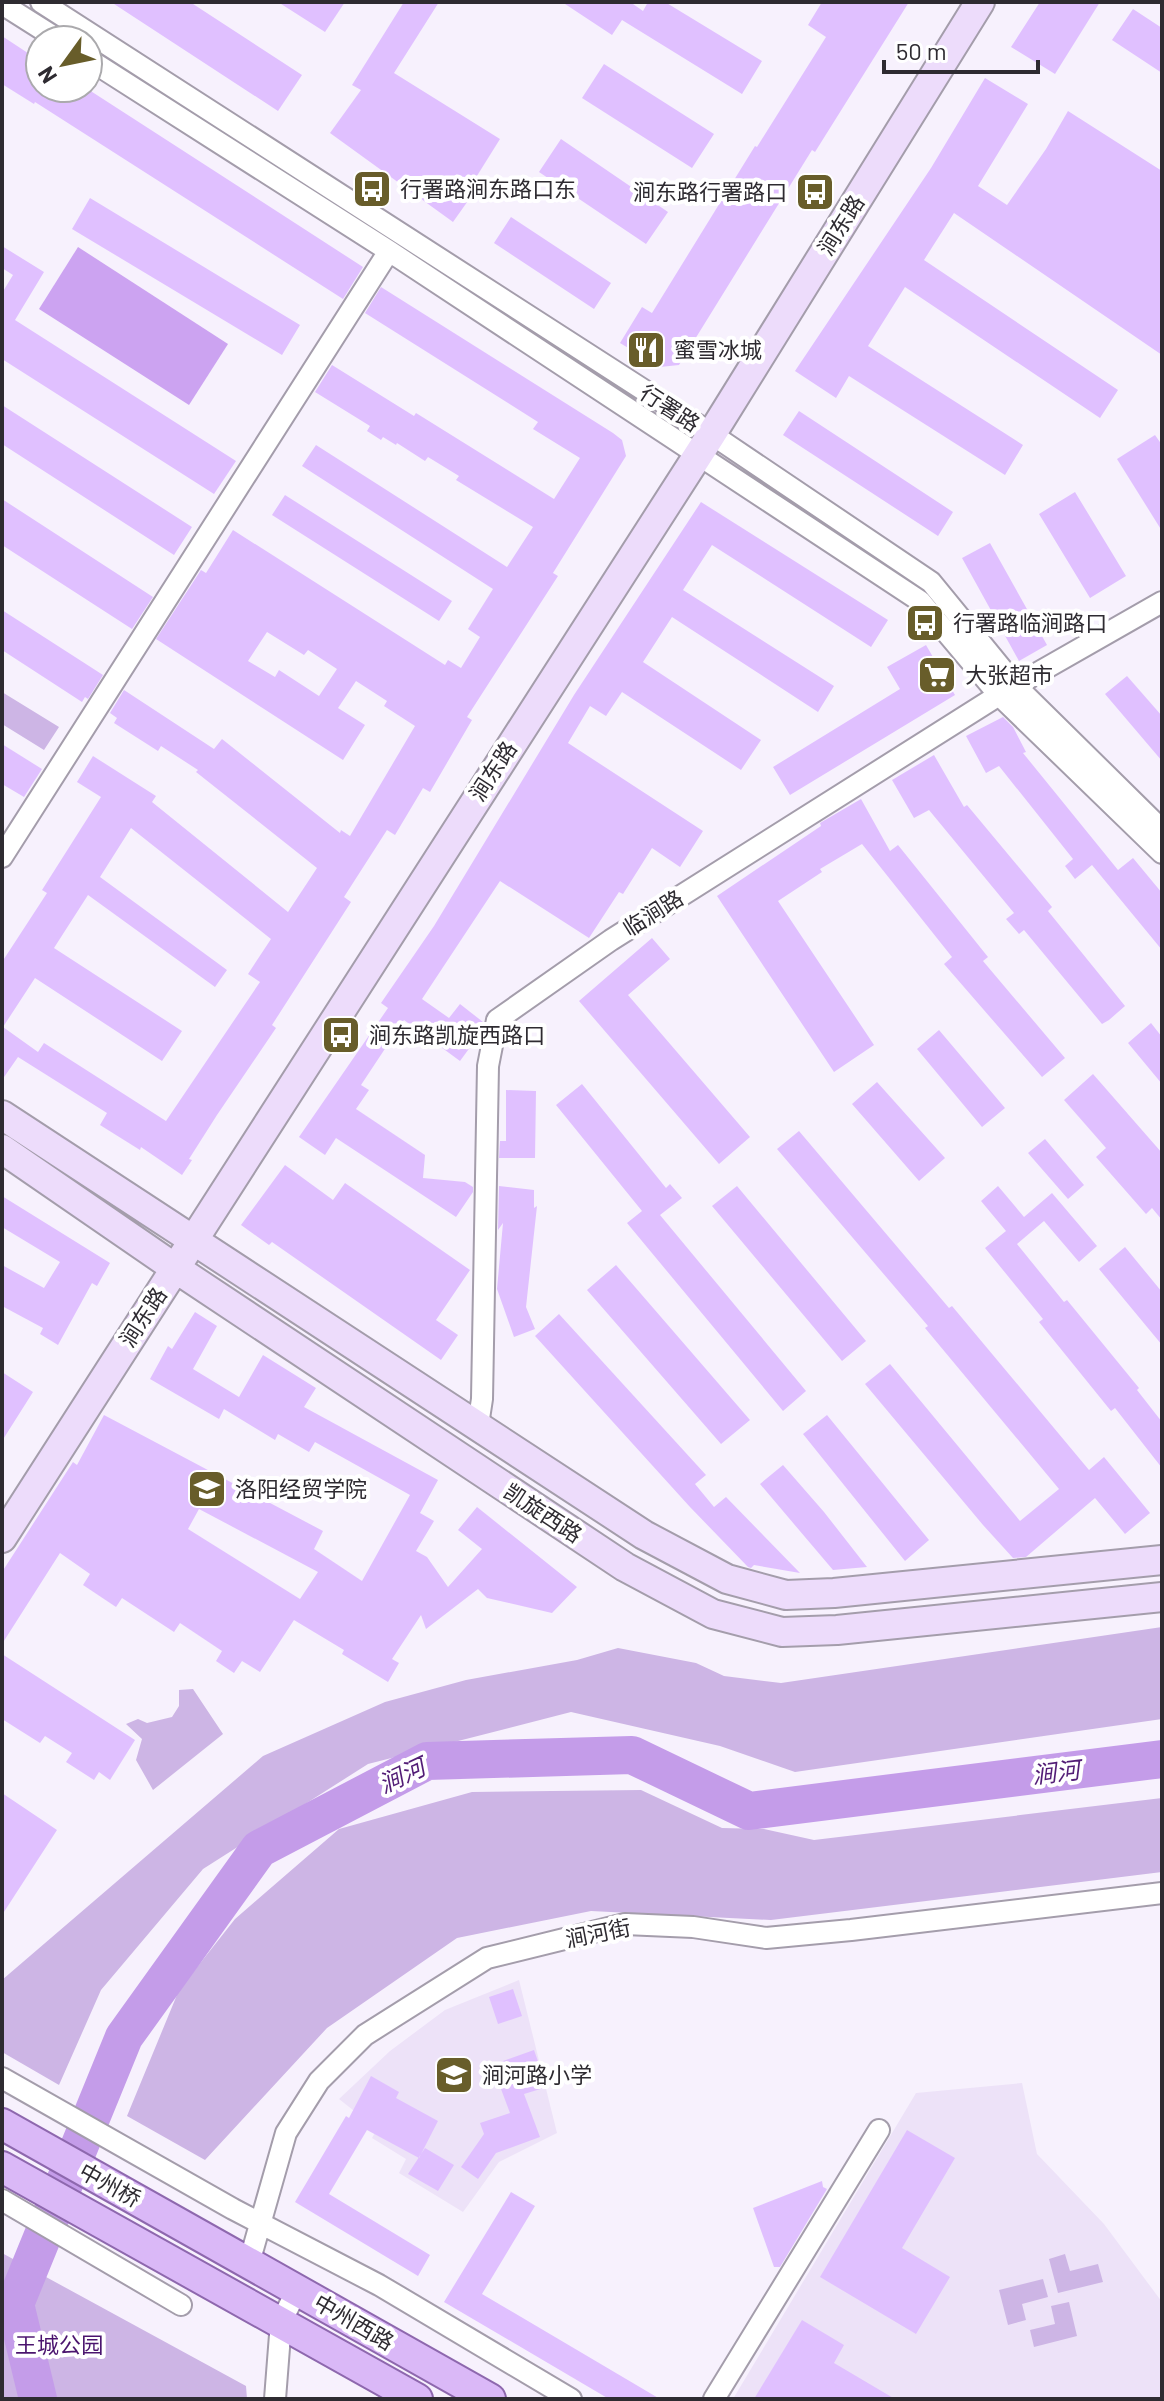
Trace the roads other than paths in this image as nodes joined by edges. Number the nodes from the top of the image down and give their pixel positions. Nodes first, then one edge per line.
1 (41, 2) edge
2 (963, 2) edge
3 (980, 2) edge
4 (2, 4) edge
5 (34, 24) edge
6 (104, 69) edge
7 (389, 251) junction
8 (698, 440) junction
9 (1162, 602) edge
10 (1008, 690) junction
11 (1162, 830) edge
12 (1162, 853) edge
13 (2, 857) edge
14 (2, 1115) edge
15 (2, 1149) edge
16 (188, 1236) junction
17 (170, 1264) junction
18 (478, 1425) junction
19 (2, 1516) edge
20 (2, 1538) edge
21 (1162, 1560) edge
22 (1162, 1597) edge
23 (1162, 1893) edge
24 (2, 2078) edge
25 (2, 2124) edge
26 (879, 2130) dead end
27 (2, 2167) edge
28 (2, 2200) edge
29 (261, 2224) junction
30 (218, 2246) joint
31 (249, 2263) junction
32 (200, 2278) joint
33 (297, 2290) junction
34 (181, 2305) dead end
35 (281, 2322) junction
36 (275, 2399) edge
37 (417, 2399) edge
38 (490, 2399) edge
39 (571, 2399) edge
40 (714, 2399) edge

1 - 8 street, 行署路
2 - 8 street, 涧东路
3 - 8 street, 涧东路
4 - 5 street
6 - 7 street, 行署路
7 - 8 street, 行署路
7 - 13 street
8 - 10 street, 行署路
8 - 16 street, 涧东路
9 - 10 street, 临涧路
10 - 11 street, 行署路
10 - 12 street, 行署路
10 - 18 street, 临涧路
14 - 16 street, 凯旋西路
15 - 17 street, 凯旋西路
16 - 17 street, 涧东路
16 - 18 street, 凯旋西路
17 - 19 street, 涧东路
17 - 20 street, 涧东路
17 - 22 street, 凯旋西路
18 - 21 street, 凯旋西路
23 - 29 street, 涧河街
24 - 29 street
25 - 30 main road, 中州桥
26 - 40 street
27 - 32 main road, 中州桥
28 - 34 street
29 - 31 street, 涧河街
29 - 39 street
30 - 31 main road, 中州西路
31 - 33 main road, 中州西路
32 - 35 main road, 中州西路
33 - 35 street
33 - 38 main road, 中州西路
35 - 36 street
35 - 37 main road, 中州西路

